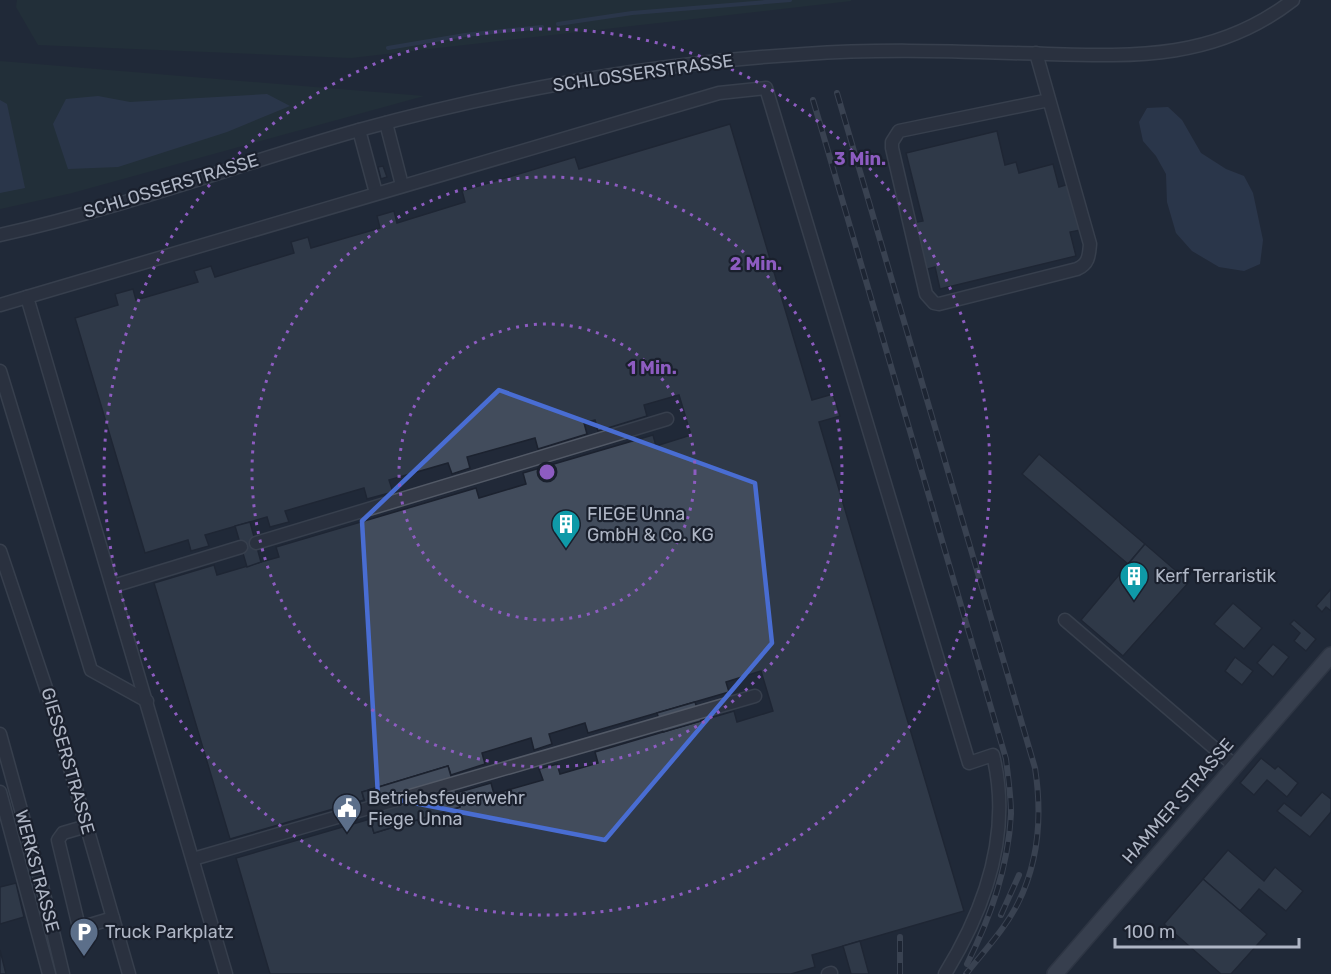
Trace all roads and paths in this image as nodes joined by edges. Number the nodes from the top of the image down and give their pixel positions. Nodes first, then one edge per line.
1 (1293, 0) edge
2 (1036, 53) junction
3 (1049, 100) junction
4 (386, 123) junction
5 (359, 130) junction
6 (402, 185) junction
7 (376, 193) junction
8 (0, 235) edge
9 (27, 297) junction
10 (0, 305) edge
11 (0, 371) edge
12 (667, 419) dead end
13 (256, 543) dead end
14 (241, 547) dead end
15 (0, 551) edge
16 (113, 586) junction
17 (1065, 620) dead end
18 (1331, 655) edge
19 (755, 696) dead end
20 (147, 700) junction
21 (0, 734) edge
22 (1234, 765) junction
23 (0, 792) edge
24 (87, 826) junction
25 (193, 860) junction
26 (113, 918) junction
27 (49, 974) edge
28 (63, 974) edge
29 (129, 974) edge
30 (226, 974) edge
31 (945, 974) edge
32 (1055, 974) edge

1 - 2 street, SCHLOSSERSTRASSE
2 - 3 street
2 - 4 street, SCHLOSSERSTRASSE
3 - 3 street
4 - 5 street, SCHLOSSERSTRASSE
4 - 6 street
5 - 7 street
5 - 8 street, SCHLOSSERSTRASSE
6 - 7 street
6 - 31 street
7 - 9 street
9 - 10 street
9 - 16 street
11 - 20 street
12 - 13 street
14 - 16 street
15 - 24 street, GIESSERSTRASSE
16 - 20 street
17 - 22 street
18 - 22 main road, HAMMER STRASSE
19 - 25 street
20 - 25 street
21 - 28 street, WERKSTRASSE
22 - 32 main road, HAMMER STRASSE
23 - 27 street
24 - 26 street, GIESSERSTRASSE
24 - 26 street
25 - 30 street
26 - 29 street, GIESSERSTRASSE

